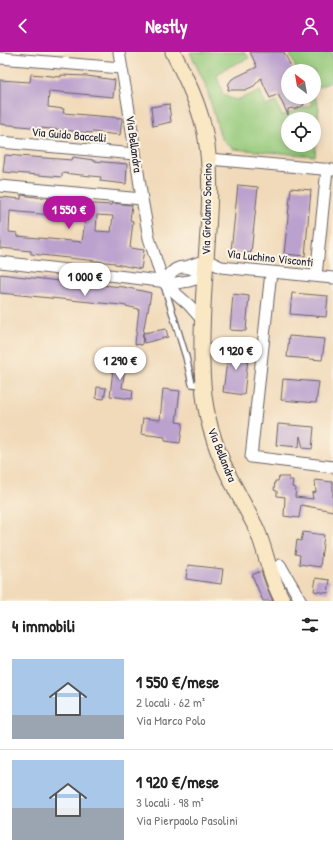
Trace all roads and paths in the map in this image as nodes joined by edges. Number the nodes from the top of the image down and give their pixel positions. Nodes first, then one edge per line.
1 (119, 52) edge
2 (173, 52) edge
3 (0, 58) edge
4 (121, 68) junction
5 (0, 142) edge
6 (135, 154) junction
7 (209, 159) junction
8 (330, 170) edge
9 (0, 186) edge
10 (142, 199) junction
11 (206, 260) junction
12 (0, 262) edge
13 (186, 267) junction
14 (271, 272) junction
15 (205, 276) junction
16 (316, 276) junction
17 (333, 278) edge
18 (164, 282) junction
19 (204, 322) junction
20 (203, 385) junction
21 (333, 467) edge
22 (280, 565) dead end
23 (283, 601) edge
24 (301, 601) edge

1 - 4 street, Via Bellandra
2 - 7 main road, Via Girolamo Soncino
3 - 4 street
4 - 6 street, Via Bellandra
5 - 6 street, Via Guido Baccelli
6 - 10 street, Via Bellandra
7 - 8 street
7 - 11 main road, Via Girolamo Soncino
8 - 16 street
9 - 10 street
10 - 18 street, Via Bellandra
11 - 13 street
11 - 14 street, Via Luchino Visconti
11 - 15 main road, Via Girolamo Soncino
12 - 18 street
13 - 15 street
13 - 18 street
14 - 16 street, Via Luchino Visconti
14 - 21 street
15 - 18 street
15 - 19 main road, Via Bellandra
16 - 17 street, Via Luchino Visconti
18 - 19 street
18 - 20 lane
19 - 20 main road, Via Bellandra
20 - 23 main road, Via Bellandra
22 - 24 street

